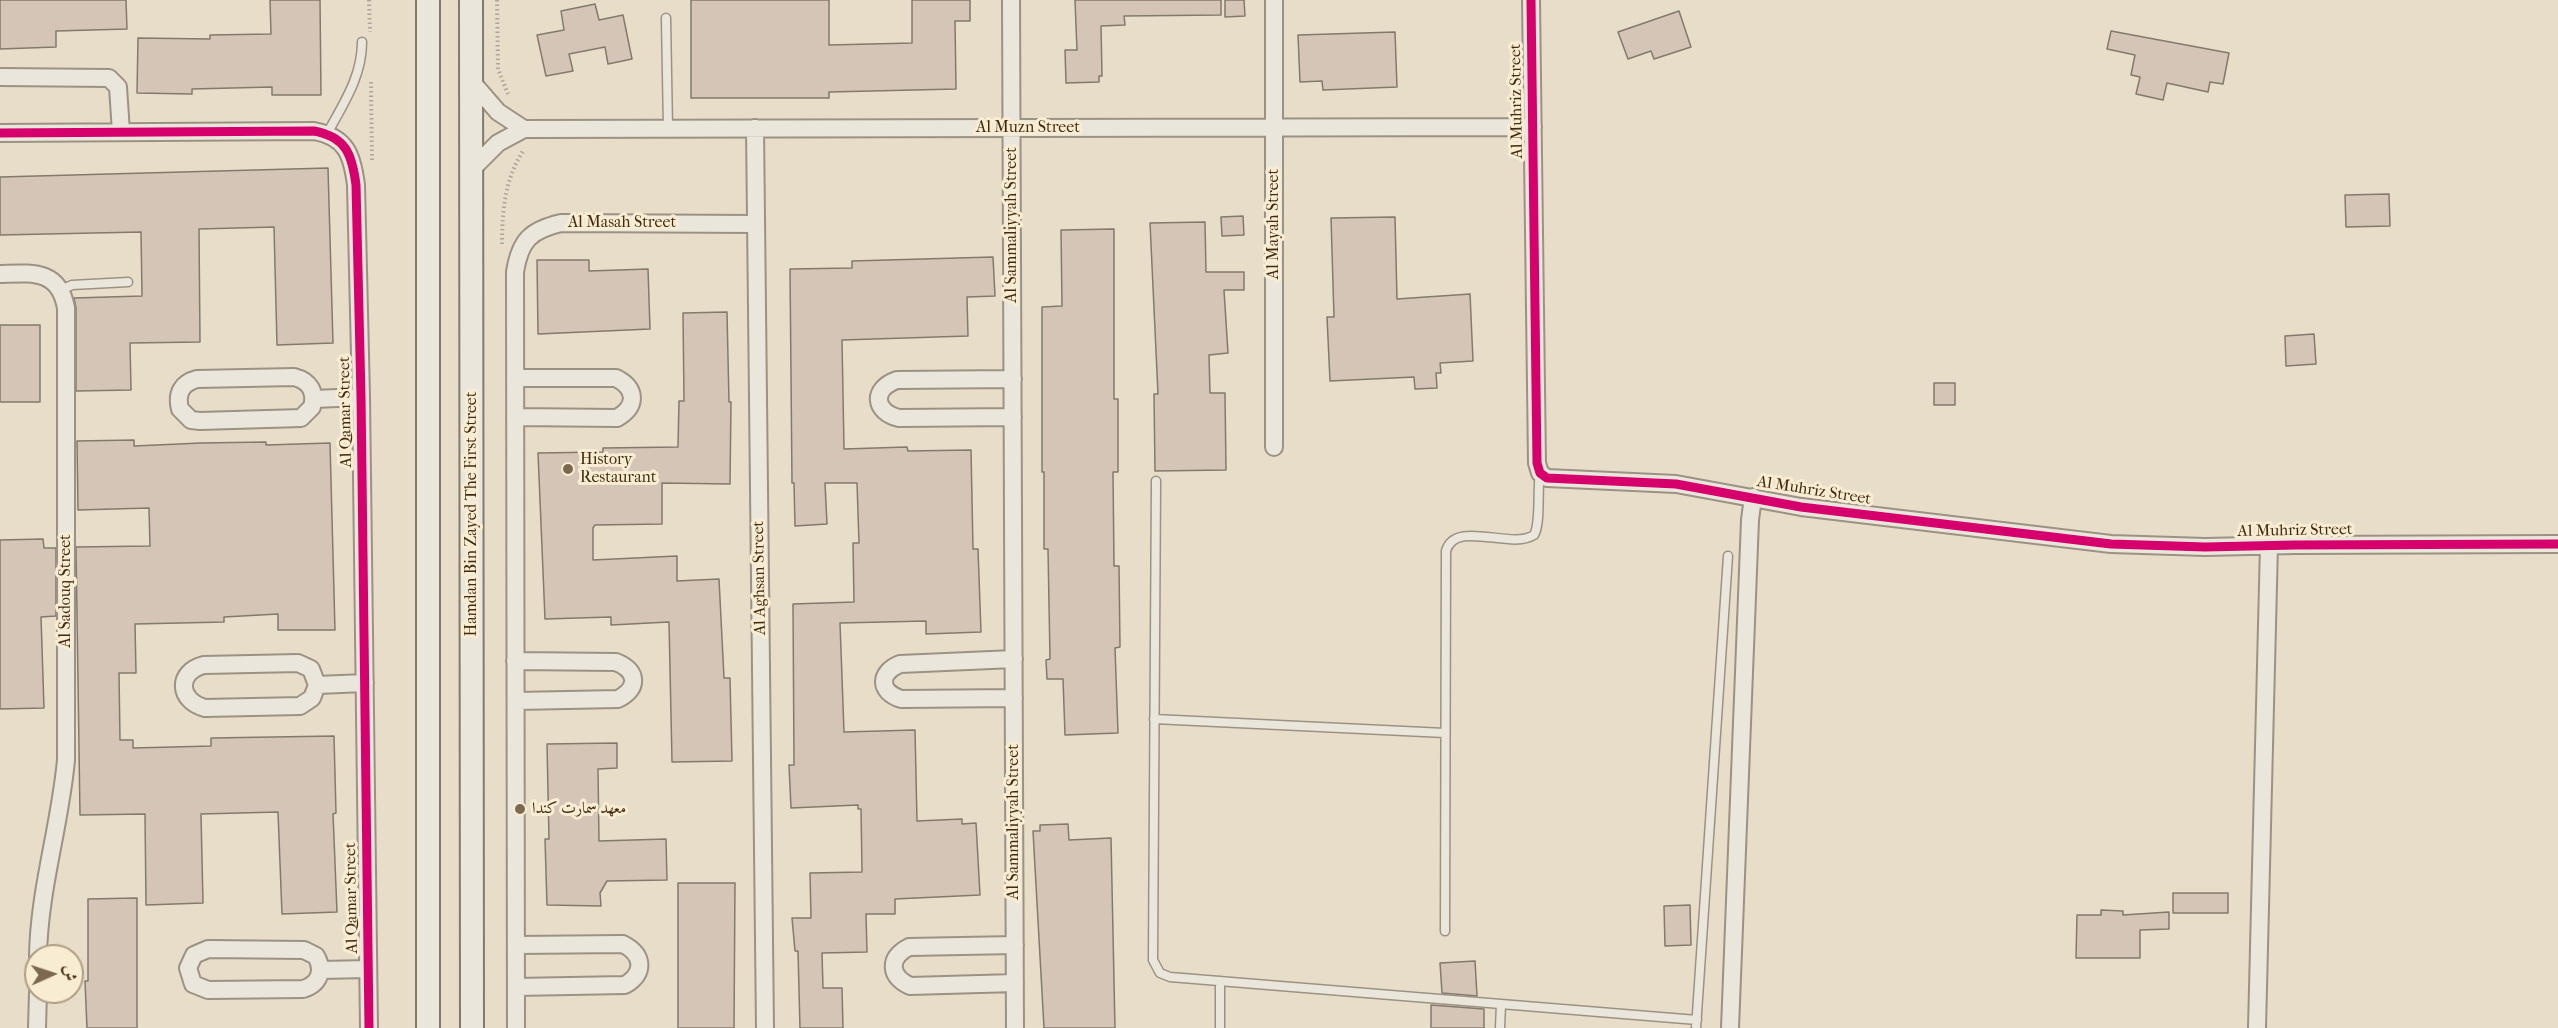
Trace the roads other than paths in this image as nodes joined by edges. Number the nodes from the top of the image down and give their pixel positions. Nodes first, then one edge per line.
1 (428, 0) edge
2 (471, 0) edge
3 (1011, 0) edge
4 (1274, 0) edge
5 (1531, 0) edge
6 (666, 18) dead end
7 (362, 42) dead end
8 (0, 77) edge
9 (472, 82) junction
10 (1533, 127) junction
11 (755, 128) junction
12 (1011, 128) junction
13 (1274, 128) junction
14 (524, 129) junction
15 (668, 129) junction
16 (121, 132) junction
17 (0, 133) edge
18 (327, 134) junction
19 (472, 169) junction
20 (756, 224) junction
21 (0, 274) edge
22 (128, 282) dead end
23 (61, 290) junction
24 (515, 378) junction
25 (1012, 379) junction
26 (361, 397) junction
27 (314, 399) junction
28 (515, 417) junction
29 (1013, 417) junction
30 (1274, 447) dead end
31 (1540, 473) junction
32 (1156, 481) dead end
33 (1753, 497) junction
34 (2558, 544) edge
35 (2269, 545) junction
36 (1728, 556) dead end
37 (1014, 659) junction
38 (515, 661) junction
39 (365, 683) junction
40 (317, 685) junction
41 (1014, 698) junction
42 (516, 701) junction
43 (1155, 719) junction
44 (1445, 733) junction
45 (1445, 931) dead end
46 (40, 944) edge
47 (516, 945) junction
48 (1015, 945) junction
49 (368, 969) junction
50 (321, 970) junction
51 (1220, 981) junction
52 (1015, 983) junction
53 (516, 987) junction
54 (38, 1004) edge
55 (1501, 1004) junction
56 (1697, 1024) edge
57 (38, 1028) edge
58 (369, 1028) edge
59 (428, 1028) edge
60 (472, 1028) edge
61 (516, 1028) edge
62 (765, 1028) edge
63 (1016, 1028) edge
64 (1220, 1028) edge
65 (1500, 1028) edge
66 (1730, 1028) edge
67 (2257, 1028) edge

1 - 59 main road
2 - 9 main road, Hamdan Bin Zayed The First Street
3 - 12 street, Al Sammaliyyah Street
4 - 13 street, Al Mayah Street
5 - 10 street, Al Muhriz Street
6 - 15 lane
7 - 18 lane
8 - 16 street
9 - 14 street
9 - 19 main road, Hamdan Bin Zayed The First Street
10 - 13 street, Al Muzn Street
10 - 31 street, Al Muhriz Street
11 - 12 street, Al Muzn Street
11 - 15 street, Al Muzn Street
11 - 20 street, Al Aghsan Street
12 - 13 street, Al Muzn Street
12 - 25 street, Al Sammaliyyah Street
13 - 30 street, Al Mayah Street
14 - 15 street, Al Muzn Street
14 - 19 street, Al Muzn Street
16 - 17 street
16 - 18 street
18 - 26 street, Al Qamar Street
19 - 60 main road, Hamdan Bin Zayed The First Street
20 - 24 street, Al Masah Street
20 - 62 street, Al Aghsan Street
21 - 23 street
22 - 23 lane
23 - 46 street, Al Sadouq Street
24 - 28 street, Al Masah Street
24 - 28 street
25 - 29 street, Al Sammaliyyah Street
25 - 29 street
26 - 27 street, Al Qamar Street
26 - 39 street, Al Qamar Street
27 - 27 street, Al Qamar Street
28 - 38 street, Al Masah Street
29 - 37 street, Al Sammaliyyah Street
31 - 33 street, Al Muhriz Street
31 - 44 lane
32 - 43 lane
33 - 35 street, Al Muhriz Street
33 - 66 street
34 - 35 street, Al Muhriz Street
35 - 67 street
36 - 56 lane
37 - 41 street, Al Sammaliyyah Street
37 - 41 street
38 - 42 street, Al Masah Street
38 - 42 street
39 - 40 street
39 - 49 street, Al Qamar Street
40 - 40 street
41 - 48 street, Al Sammaliyyah Street
42 - 47 street, Al Masah Street
43 - 44 lane
43 - 51 lane
44 - 45 lane
47 - 53 street, Al Masah Street
47 - 53 street
48 - 52 street, Al Sammaliyyah Street
48 - 52 street
49 - 50 street, Al Qamar Street
49 - 58 street, Al Qamar Street
50 - 50 street
51 - 55 lane
51 - 64 lane
52 - 63 street, Al Sammaliyyah Street
53 - 61 street, Al Masah Street
54 - 57 street
55 - 56 lane
55 - 65 lane

